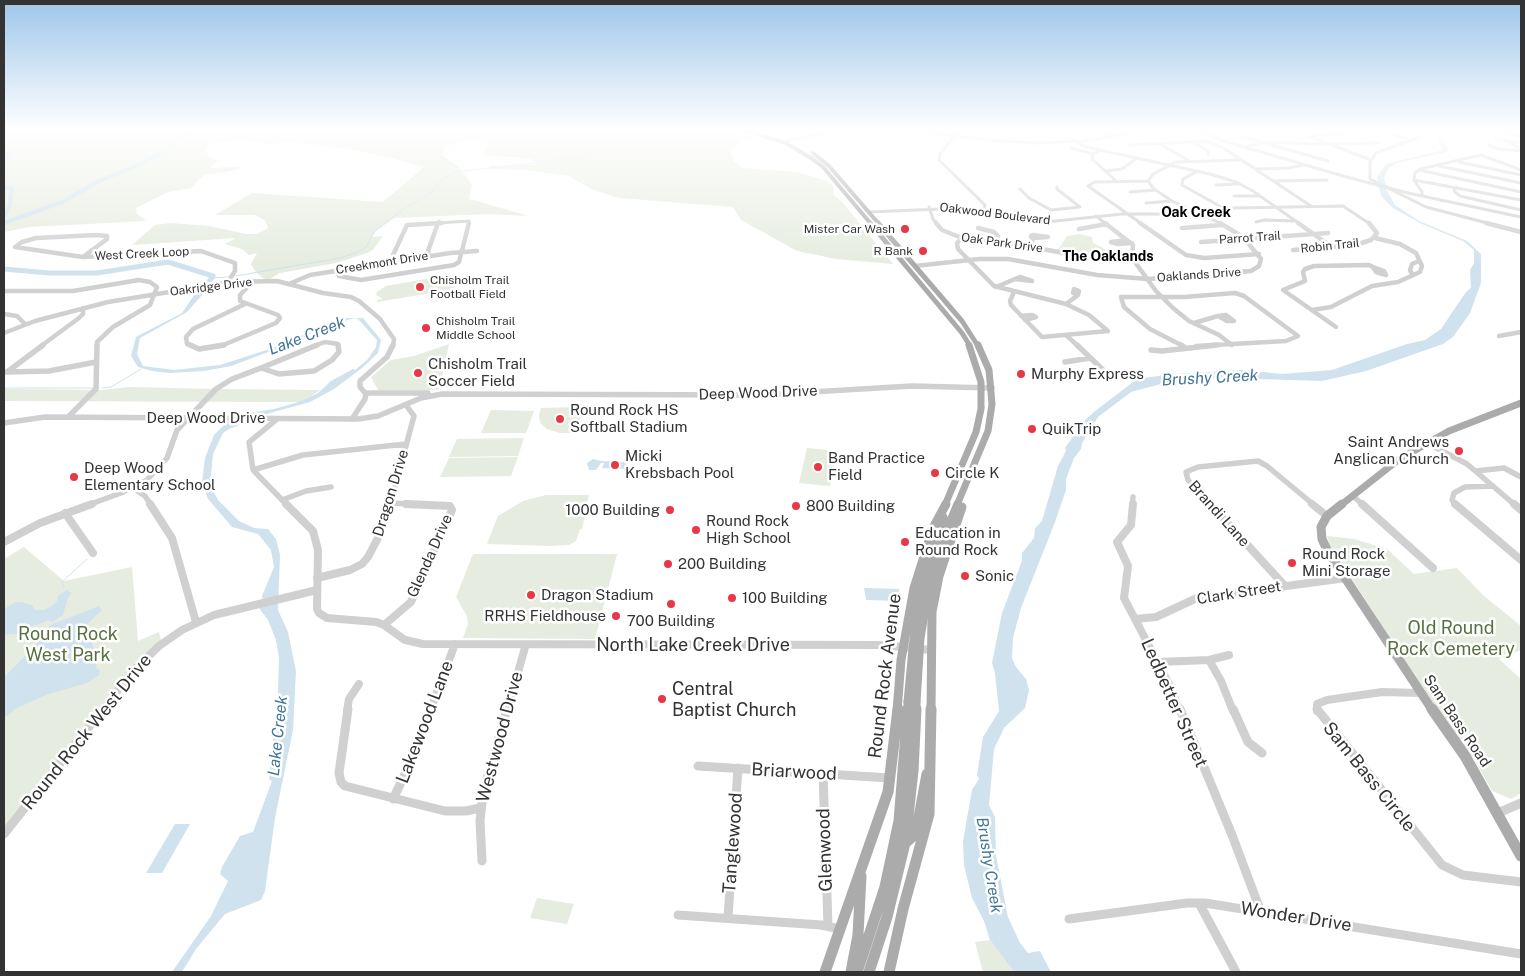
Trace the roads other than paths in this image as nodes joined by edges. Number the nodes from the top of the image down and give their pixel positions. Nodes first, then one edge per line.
1 (828, 175) edge
2 (836, 175) edge
3 (954, 175) edge
4 (1109, 175) edge
5 (1152, 175) edge
6 (1192, 175) edge
7 (1209, 175) edge
8 (1263, 175) edge
9 (1345, 175) edge
10 (1368, 175) edge
11 (1414, 175) edge
12 (1439, 175) edge
13 (1478, 175) edge
14 (1115, 180) junction
15 (1327, 180) dead end
16 (1414, 180) junction
17 (842, 181) junction
18 (1148, 181) junction
19 (1273, 181) junction
20 (836, 182) junction
21 (1521, 183) edge
22 (1240, 184) junction
23 (1216, 186) dead end
24 (1057, 187) dead end
25 (1457, 187) junction
26 (1020, 189) dead end
27 (1156, 190) junction
28 (1130, 192) dead end
29 (1521, 192) edge
30 (845, 193) junction
31 (1422, 195) junction
32 (1234, 196) dead end
33 (1260, 196) junction
34 (1521, 200) edge
35 (1172, 201) junction
36 (1146, 203) dead end
37 (1312, 207) junction
38 (929, 208) junction
39 (1276, 208) junction
40 (1067, 209) junction
41 (1224, 209) junction
42 (1521, 210) edge
43 (868, 211) junction
44 (984, 213) junction
45 (1197, 213) junction
46 (1503, 213) junction
47 (1127, 214) junction
48 (1096, 216) junction
49 (1521, 216) edge
50 (1080, 218) junction
51 (1499, 218) dead end
52 (868, 219) junction
53 (438, 221) junction
54 (1294, 221) junction
55 (942, 222) dead end
56 (1256, 222) dead end
57 (936, 223) junction
58 (1107, 224) junction
59 (1223, 224) junction
60 (978, 228) dead end
61 (1182, 228) dead end
62 (1079, 229) dead end
63 (1521, 232) edge
64 (1328, 233) dead end
65 (1313, 234) junction
66 (962, 238) junction
67 (1375, 238) junction
68 (892, 239) junction
69 (1032, 239) dead end
70 (1245, 239) junction
71 (997, 242) junction
72 (1201, 242) dead end
73 (1031, 246) junction
74 (1332, 247) junction
75 (1293, 250) dead end
76 (477, 251) dead end
77 (461, 252) junction
78 (1259, 254) junction
79 (429, 256) junction
80 (83, 257) junction
81 (968, 259) junction
82 (1134, 261) junction
83 (1150, 261) dead end
84 (1419, 261) junction
85 (394, 262) junction
86 (910, 265) junction
87 (337, 270) junction
88 (1412, 274) junction
89 (1148, 278) junction
90 (1015, 279) dead end
91 (253, 281) junction
92 (1398, 282) junction
93 (224, 283) junction
94 (289, 284) junction
95 (996, 287) junction
96 (4, 291) edge
97 (1014, 292) junction
98 (156, 294) junction
99 (1078, 295) dead end
100 (933, 297) junction
101 (1162, 297) junction
102 (245, 304) junction
103 (1066, 304) junction
104 (83, 308) junction
105 (1312, 310) junction
106 (4, 314) edge
107 (1218, 316) dead end
108 (962, 321) junction
109 (1194, 323) junction
110 (25, 324) junction
111 (957, 326) junction
112 (1336, 326) dead end
113 (1521, 332) edge
114 (4, 333) edge
115 (1067, 336) junction
116 (1499, 336) dead end
117 (1232, 345) junction
118 (1184, 347) junction
119 (981, 349) junction
120 (1151, 350) dead end
121 (1090, 358) junction
122 (96, 362) junction
123 (1065, 362) dead end
124 (261, 368) junction
125 (1103, 370) dead end
126 (5, 372) edge
127 (981, 389) junction
128 (992, 390) junction
129 (366, 393) junction
130 (449, 394) junction
131 (1521, 403) edge
132 (406, 405) junction
133 (68, 417) junction
134 (188, 418) junction
135 (277, 419) junction
136 (352, 419) junction
137 (4, 423) edge
138 (406, 444) junction
139 (1429, 444) junction
140 (253, 470) junction
141 (1476, 470) junction
142 (1521, 477) edge
143 (1493, 486) junction
144 (330, 487) dead end
145 (133, 488) junction
146 (1353, 496) junction
147 (1133, 497) dead end
148 (949, 498) junction
149 (962, 498) junction
150 (282, 500) junction
151 (390, 503) junction
152 (1521, 510) edge
153 (64, 513) junction
154 (1327, 516) junction
155 (4, 542) edge
156 (93, 553) dead end
157 (1521, 560) edge
158 (1433, 568) dead end
159 (317, 578) junction
160 (1346, 578) junction
161 (1284, 586) junction
162 (317, 590) junction
163 (921, 607) junction
164 (1135, 620) junction
165 (907, 621) junction
166 (196, 622) junction
167 (931, 624) junction
168 (384, 625) junction
169 (455, 644) junction
170 (526, 644) junction
171 (903, 646) junction
172 (930, 650) junction
173 (1229, 655) dead end
174 (901, 660) junction
175 (1209, 660) junction
176 (1159, 662) junction
177 (930, 668) junction
178 (359, 684) dead end
179 (1420, 693) junction
180 (912, 702) junction
181 (1262, 753) dead end
182 (931, 760) junction
183 (698, 766) dead end
184 (738, 768) junction
185 (824, 773) junction
186 (890, 778) junction
187 (393, 799) junction
188 (1521, 803) edge
189 (480, 808) junction
190 (1498, 813) junction
191 (4, 834) edge
192 (905, 843) junction
193 (1521, 856) edge
194 (482, 860) dead end
195 (861, 872) junction
196 (1521, 882) edge
197 (1199, 903) junction
198 (1261, 912) junction
199 (678, 915) dead end
200 (728, 918) junction
201 (1069, 919) dead end
202 (828, 926) junction
203 (840, 930) junction
204 (1521, 954) edge
205 (825, 972) edge
206 (851, 972) edge
207 (858, 972) edge
208 (869, 972) edge
209 (889, 972) edge
210 (1236, 972) edge

1 - 20 main road
2 - 17 main road
3 - 44 street
4 - 14 street
5 - 18 street
6 - 41 street
7 - 22 street
8 - 19 street
9 - 31 street, bridge
10 - 63 street, bridge
11 - 16 street
12 - 29 street
13 - 21 street
14 - 18 street
14 - 47 street
15 - 19 street
16 - 25 street
16 - 31 street
17 - 20 main road
17 - 43 main road
18 - 27 street, Oaklands Drive
19 - 37 street
20 - 30 main road
22 - 23 street
22 - 33 street
24 - 40 street
25 - 34 street
25 - 42 street
26 - 40 street
27 - 28 street
27 - 35 street, Oaklands Drive
30 - 43 main road
30 - 52 main road
31 - 46 street
32 - 33 street
33 - 39 street
35 - 36 street
35 - 45 street, Oaklands Drive
37 - 39 street, Oakwood Boulevard
37 - 67 street, Robin Trail
38 - 43 street, Oakwood Boulevard
38 - 44 street, Oakwood Boulevard
38 - 57 street
39 - 41 street, Oakwood Boulevard
39 - 54 street
40 - 50 street
41 - 45 street, Oakwood Boulevard
43 - 68 main road
44 - 50 street, Oakwood Boulevard
45 - 47 street, Oakwood Boulevard
45 - 59 street, Oaklands Drive
46 - 49 street
46 - 51 street
47 - 48 street, Oakwood Boulevard
47 - 78 street
48 - 50 street, Oakwood Boulevard
48 - 58 street
52 - 68 main road
52 - 86 main road
53 - 77 street
53 - 79 street
53 - 85 street
54 - 56 street
54 - 65 street
55 - 57 street
57 - 66 street, Oak Park Drive
58 - 62 street
58 - 82 street
59 - 61 street
59 - 70 street, Oaklands Drive
60 - 71 street
64 - 65 street, Parrot Trail
65 - 70 street, Parrot Trail
65 - 74 street
66 - 71 street, Oak Park Drive
66 - 81 street
67 - 74 street, Robin Trail
67 - 84 street
68 - 86 main road
69 - 73 street
70 - 72 street, Parrot Trail
70 - 78 street, Oaklands Drive
71 - 73 street, Oak Park Drive
73 - 82 street, Oak Park Drive
74 - 75 street, Robin Trail
76 - 77 street, Creekmont Drive
77 - 79 street, Creekmont Drive
77 - 87 street
78 - 89 street, Oaklands Drive
79 - 85 street, Creekmont Drive
80 - 80 street, West Creek Loop
80 - 93 street, West Creek Loop
81 - 86 street, Oaklands Drive
81 - 89 street, Oaklands Drive
81 - 95 street
82 - 83 street, Oak Park Drive
82 - 89 street
84 - 88 street
84 - 88 street
85 - 87 street, Creekmont Drive
86 - 100 main road
86 - 108 main road
87 - 94 street, Creekmont Drive
88 - 92 street
89 - 101 street
90 - 95 street
91 - 93 street, Oakridge Drive
91 - 94 street, Oakridge Drive
91 - 102 street
92 - 105 street
92 - 105 street
93 - 98 street, Oakridge Drive
94 - 129 street, Oakridge Drive
95 - 97 street
96 - 98 street
97 - 103 street
97 - 115 street
98 - 104 street, Oakridge Drive
98 - 122 street
99 - 103 street
100 - 108 main road
100 - 111 main road
101 - 109 street
101 - 117 street
101 - 118 street
102 - 102 street
103 - 115 street
104 - 110 street, Oakridge Drive
104 - 126 street
105 - 112 street
106 - 110 street
107 - 109 street
108 - 119 main road
109 - 117 street
110 - 114 street, Oakridge Drive
111 - 119 main road
111 - 127 main road, Round Rock Avenue
113 - 116 street
115 - 121 street
117 - 118 street
118 - 120 street
119 - 128 main road
121 - 123 street
121 - 125 street
122 - 126 street
122 - 133 street
124 - 124 street
124 - 134 street
127 - 128 street, Deep Wood Drive
127 - 130 street, Deep Wood Drive
127 - 132 street, Deep Wood Drive
127 - 148 main road, Round Rock Avenue
128 - 149 main road
129 - 130 street
129 - 136 street, Oakridge Drive
130 - 132 street, Deep Wood Drive
131 - 139 main road
132 - 136 street, Deep Wood Drive
132 - 138 street, Dragon Drive
133 - 134 street, Deep Wood Drive
133 - 137 street, Deep Wood Drive
134 - 135 street, Deep Wood Drive
134 - 145 street
135 - 136 street, Deep Wood Drive
135 - 140 street
138 - 140 street
138 - 151 street, Dragon Drive
139 - 141 street
139 - 146 main road
140 - 150 street
141 - 142 street
141 - 143 street
143 - 152 street
143 - 157 street
144 - 150 street
145 - 153 street
145 - 166 street
146 - 154 main road
146 - 158 street
147 - 164 street, Ledbetter Street
148 - 163 main road
148 - 165 main road, Round Rock Avenue
149 - 163 main road
149 - 167 main road
150 - 159 street
151 - 159 street, Dragon Drive
151 - 168 street, Glenda Drive
153 - 155 street
153 - 156 street
154 - 160 main road, Sam Bass Road
154 - 161 street, Brandi Lane
159 - 162 street
160 - 161 street, Clark Street
160 - 179 main road, Sam Bass Road
161 - 164 street, Clark Street
162 - 166 street, Round Rock West Drive
162 - 168 street
163 - 180 main road, bridge
164 - 176 street, Ledbetter Street
165 - 167 main road
165 - 171 main road, Round Rock Avenue
166 - 191 street, Round Rock West Drive
167 - 172 main road
168 - 169 street, North Lake Creek Drive
169 - 170 street, North Lake Creek Drive
169 - 187 street, Lakewood Lane
170 - 171 street, North Lake Creek Drive
170 - 189 street, Westwood Drive
171 - 172 street, North Lake Creek Drive
171 - 174 main road, Round Rock Avenue
172 - 177 main road
173 - 175 street
174 - 177 main road
174 - 186 main road, Round Rock Avenue
175 - 176 street
175 - 181 street
176 - 198 street, Ledbetter Street
177 - 182 main road
178 - 187 street
179 - 190 main road, Sam Bass Road
179 - 196 street, Sam Bass Circle
180 - 192 main road
180 - 207 main road
182 - 192 main road
182 - 209 main road
183 - 184 street, Briarwood
184 - 185 street, Briarwood
184 - 200 street, Tanglewood
185 - 186 street, Briarwood
185 - 202 street, Glenwood
186 - 195 main road, Round Rock Avenue
187 - 189 street
188 - 190 street
189 - 194 street, Westwood Drive
190 - 193 main road, Sam Bass Road
192 - 208 main road
195 - 203 main road, Round Rock Avenue
195 - 206 main road
197 - 198 street, Wonder Drive
197 - 201 street, Wonder Drive
197 - 210 street
198 - 204 street, Wonder Drive
199 - 200 street
200 - 202 street
202 - 203 street
203 - 205 main road, Round Rock Avenue

